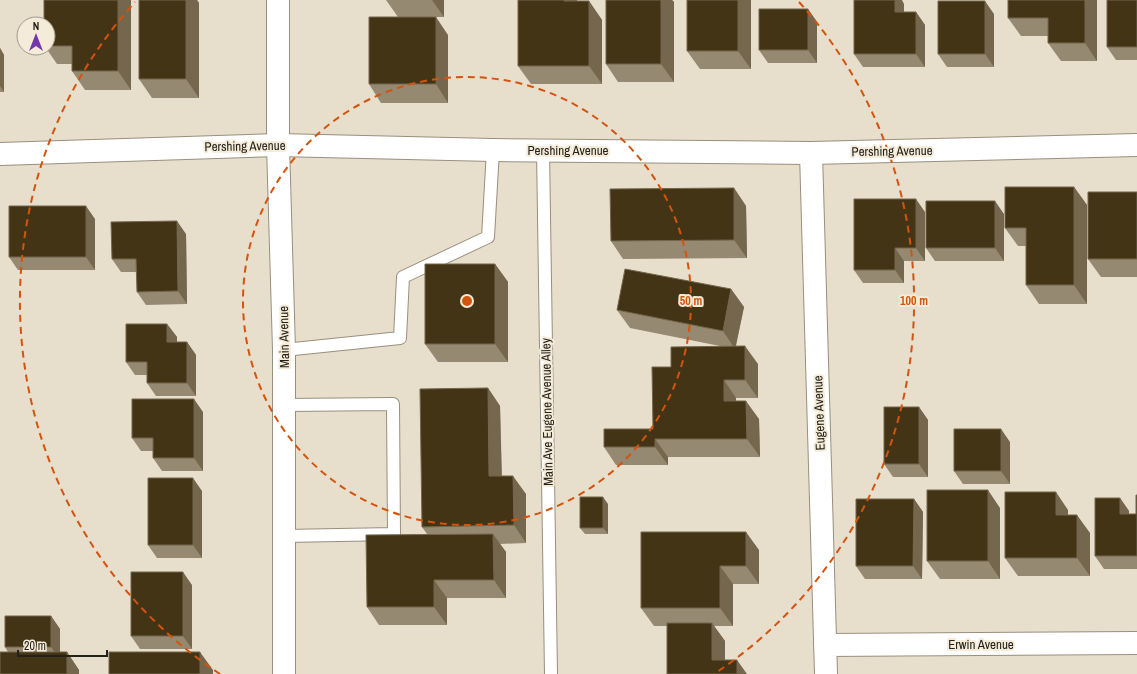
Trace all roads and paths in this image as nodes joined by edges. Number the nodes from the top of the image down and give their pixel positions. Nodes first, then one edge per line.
1 (278, 0) edge
2 (278, 145) junction
3 (1137, 145) edge
4 (493, 150) junction
5 (543, 150) junction
6 (811, 153) junction
7 (0, 154) edge
8 (284, 350) junction
9 (284, 405) junction
10 (284, 536) junction
11 (1137, 643) edge
12 (825, 645) junction
13 (284, 674) edge
14 (552, 674) edge
15 (826, 674) edge

1 - 2 street, Main Avenue
2 - 4 street, Pershing Avenue
2 - 7 street, Pershing Avenue
2 - 8 street, Main Avenue
3 - 6 street, Pershing Avenue
4 - 5 street, Pershing Avenue
4 - 8 lane
5 - 6 street, Pershing Avenue
5 - 14 lane, Main Ave Eugene Avenue Alley
6 - 12 street, Eugene Avenue
8 - 9 street, Main Avenue
9 - 10 street, Main Avenue
9 - 10 lane
10 - 13 street, Main Avenue
11 - 12 street, Erwin Avenue
12 - 15 street, Eugene Avenue

